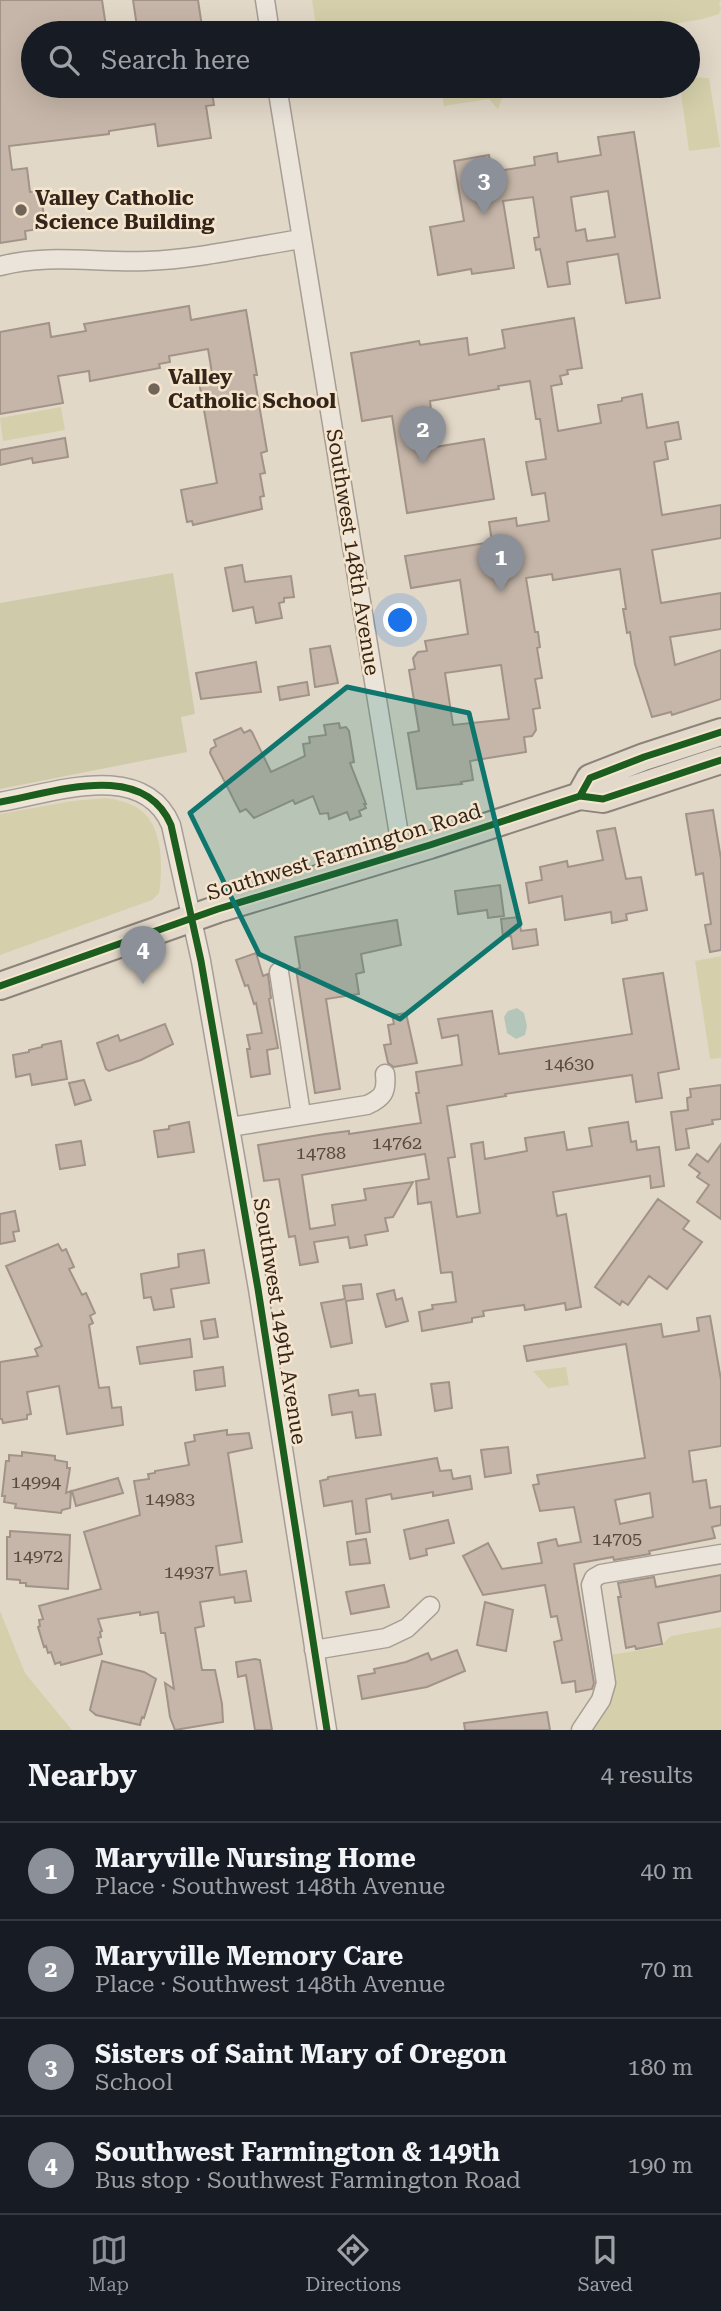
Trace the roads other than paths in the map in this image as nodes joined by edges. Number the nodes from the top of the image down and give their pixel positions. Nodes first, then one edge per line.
1 (265, 0) edge
2 (268, 21) edge
3 (279, 98) edge
4 (301, 239) junction
5 (0, 266) edge
6 (721, 732) edge
7 (721, 760) edge
8 (580, 796) junction
9 (0, 802) edge
10 (402, 853) junction
11 (191, 919) junction
12 (279, 972) dead end
13 (0, 986) edge
14 (385, 1074) dead end
15 (301, 1114) junction
16 (230, 1127) junction
17 (721, 1554) edge
18 (430, 1606) dead end
19 (314, 1650) junction
20 (327, 1730) edge
21 (581, 1730) edge

1 - 2 street
3 - 4 street, Southwest 148th Avenue
4 - 5 street
4 - 10 street, Southwest 148th Avenue
6 - 8 main road, Southwest Farmington Road
7 - 8 main road, Southwest Farmington Road
8 - 10 main road, Southwest Farmington Road
9 - 11 street, Southwest 149th Avenue
10 - 11 main road, Southwest Farmington Road
11 - 13 main road, Southwest Farmington Road
11 - 16 street, Southwest 149th Avenue
12 - 15 street
14 - 15 street
15 - 16 street
16 - 19 street, Southwest 149th Avenue
17 - 21 street
18 - 19 street
19 - 20 street, Southwest 149th Avenue

